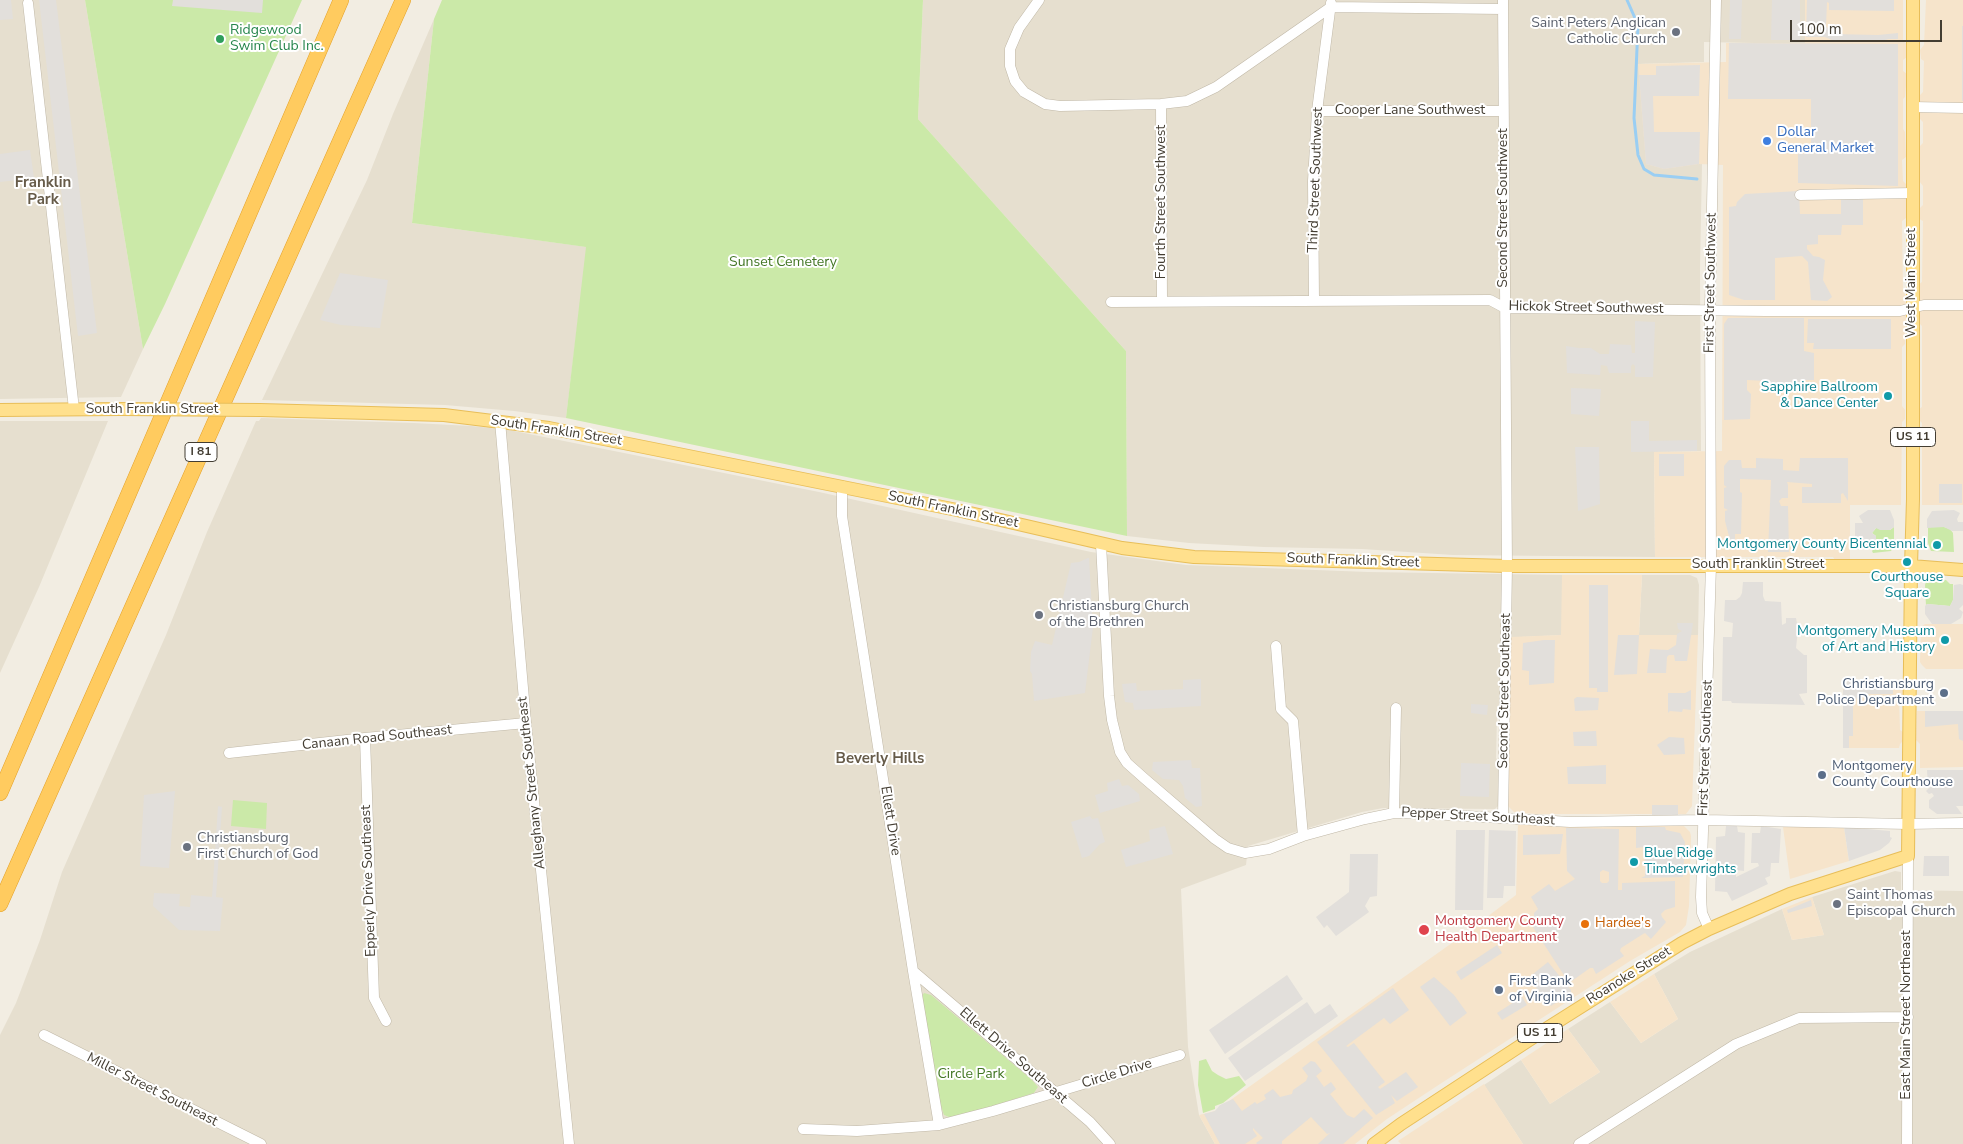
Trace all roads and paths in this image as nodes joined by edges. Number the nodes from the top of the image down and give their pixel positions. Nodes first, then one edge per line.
1 (341, 0) edge
2 (403, 0) edge
3 (1039, 0) edge
4 (1716, 0) edge
5 (1913, 0) edge
6 (28, 3) dead end
7 (1331, 3) edge
8 (1503, 5) edge
9 (1161, 104) junction
10 (1913, 107) junction
11 (1963, 108) edge
12 (1317, 111) junction
13 (1503, 111) junction
14 (1913, 192) junction
15 (1800, 194) dead end
16 (1162, 301) junction
17 (1314, 301) junction
18 (1111, 302) dead end
19 (1963, 305) edge
20 (1505, 308) junction
21 (1912, 308) junction
22 (1710, 310) junction
23 (74, 409) junction
24 (0, 410) edge
25 (500, 421) junction
26 (842, 486) junction
27 (1101, 544) junction
28 (1507, 566) junction
29 (1712, 566) junction
30 (1910, 566) junction
31 (1963, 570) edge
32 (1276, 646) dead end
33 (1396, 708) dead end
34 (526, 723) junction
35 (365, 738) junction
36 (229, 753) dead end
37 (0, 793) edge
38 (1394, 814) junction
39 (1503, 817) junction
40 (1704, 820) junction
41 (1963, 823) edge
42 (1908, 824) junction
43 (1303, 836) junction
44 (1908, 856) junction
45 (0, 904) edge
46 (1709, 929) junction
47 (913, 971) junction
48 (1908, 1016) junction
49 (386, 1021) dead end
50 (44, 1035) dead end
51 (1180, 1055) dead end
52 (1054, 1093) junction
53 (939, 1125) junction
54 (803, 1129) dead end
55 (260, 1144) edge
56 (569, 1144) edge
57 (1110, 1144) edge
58 (1374, 1144) edge
59 (1579, 1144) edge
60 (1907, 1144) edge

1 - 37 highway
2 - 45 highway, I 81
3 - 9 street
4 - 22 street, First Street Southwest
5 - 10 main road, West Main Street / US 11
6 - 23 street
7 - 8 street
7 - 9 street
7 - 12 street, Third Street Southwest
8 - 13 street, Second Street Southwest
9 - 16 street, Fourth Street Southwest
10 - 11 street
10 - 14 main road, West Main Street / US 11
12 - 13 street, Cooper Lane Southwest
12 - 17 street, Third Street Southwest
13 - 20 street, Second Street Southwest
14 - 15 street
14 - 21 main road, West Main Street / US 11
16 - 17 street, Hickok Street Southwest
16 - 18 street, Hickok Street Southwest
17 - 20 street, Hickok Street Southwest
19 - 21 street, Hickok Street Southwest
20 - 22 street, Hickok Street Southwest
20 - 28 street, Second Street Southwest
21 - 22 street, Hickok Street Southwest
21 - 30 main road, West Main Street / US 11
22 - 29 street, First Street Southwest
23 - 24 main road, South Franklin Street
23 - 25 main road, South Franklin Street, bridge
25 - 26 main road, South Franklin Street
25 - 34 street, Alleghany Street Southeast
26 - 27 main road, South Franklin Street
26 - 47 street, Ellett Drive
27 - 28 main road, South Franklin Street
27 - 43 street, Pepper Street Southeast
28 - 29 main road, South Franklin Street
28 - 39 street, Second Street Southeast
29 - 30 main road, South Franklin Street
29 - 40 street, First Street Southeast
30 - 31 main road, South Franklin Street
30 - 42 main road, US 11
32 - 43 street
33 - 38 street
34 - 35 street, Canaan Road Southeast
34 - 56 street, Alleghany Street Southeast
35 - 36 street, Canaan Road Southeast
35 - 49 street, Epperly Drive Southeast
38 - 39 street, Pepper Street Southeast
38 - 43 street, Pepper Street Southeast
39 - 40 street, Pepper Street Southeast
40 - 42 street, Pepper Street Southeast
40 - 46 street, First Street Southeast
41 - 42 street, Pepper Street Southeast
42 - 44 main road, US 11
44 - 46 main road, Roanoke Street / US 11
44 - 48 street, East Main Street Northeast
46 - 58 main road, Roanoke Street / US 11
47 - 52 street, Ellett Drive Southeast
47 - 53 street, Ellett Drive
48 - 59 street
48 - 60 street, East Main Street Northeast
50 - 55 street, Miller Street Southeast
51 - 52 street, Circle Drive
52 - 53 street, Circle Drive
52 - 57 street, Ellett Drive Southeast
53 - 54 street, Circle Drive

